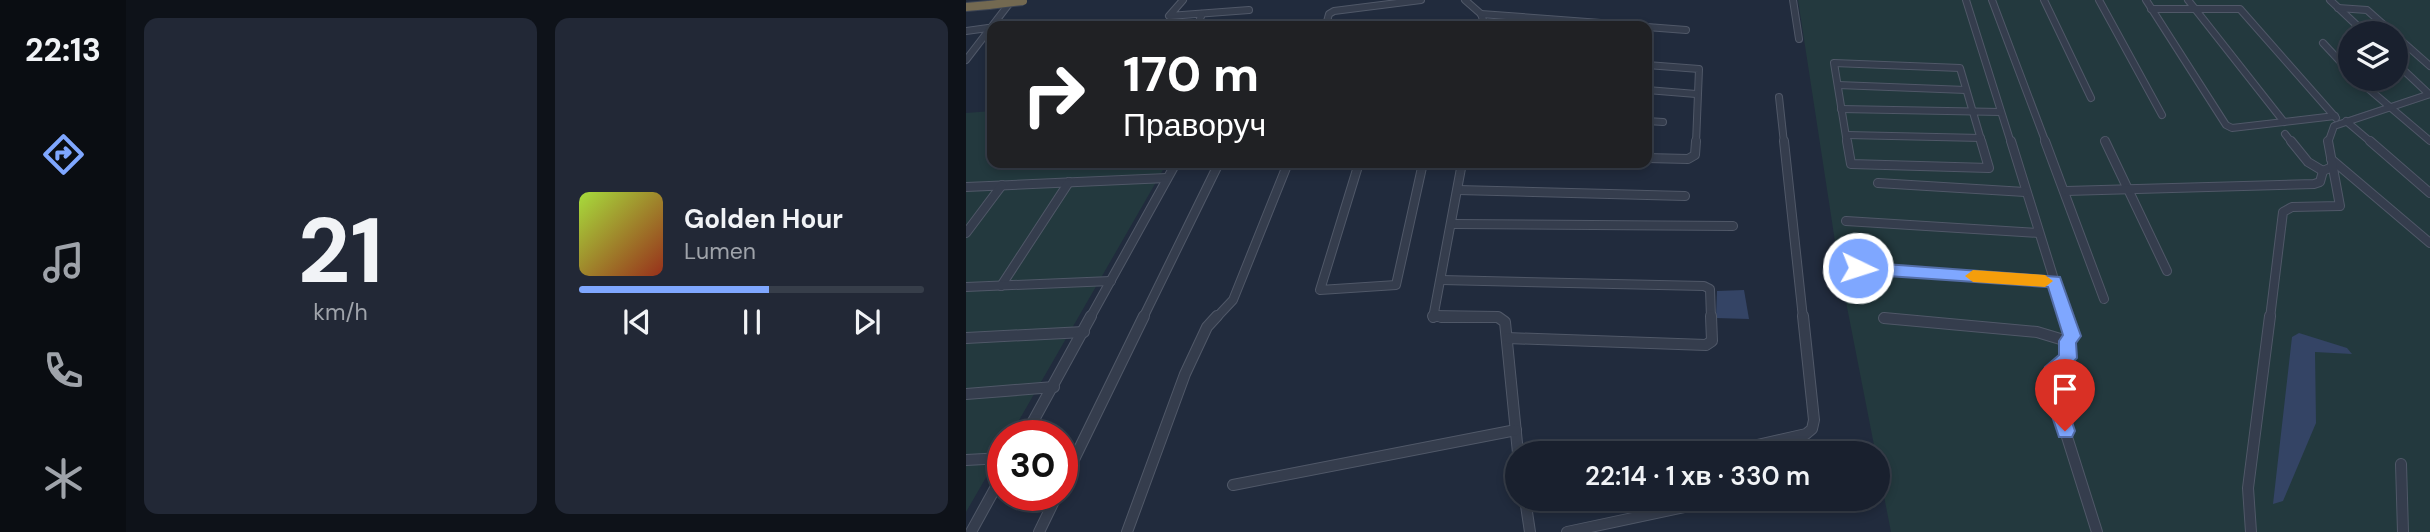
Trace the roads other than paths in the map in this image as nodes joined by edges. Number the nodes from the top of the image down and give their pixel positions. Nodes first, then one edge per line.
1 (1012, 0) edge
2 (1032, 0) edge
3 (1183, 0) edge
4 (1421, 0) edge
5 (1465, 0) edge
6 (1793, 0) edge
7 (1966, 0) edge
8 (1992, 0) edge
9 (2044, 0) edge
10 (2099, 0) edge
11 (2146, 0) edge
12 (2188, 0) edge
13 (2329, 0) edge
14 (1023, 1) edge
15 (966, 7) edge
16 (2193, 7) junction
17 (2338, 8) junction
18 (1249, 9) dead end
19 (2151, 9) junction
20 (1202, 13) junction
21 (1481, 14) junction
22 (993, 21) edge
23 (1199, 21) edge
24 (1327, 21) edge
25 (1483, 21) edge
26 (1574, 21) edge
27 (2352, 21) edge
28 (2379, 21) edge
29 (987, 27) edge
30 (1652, 27) edge
31 (1686, 30) dead end
32 (966, 31) edge
33 (987, 34) edge
34 (1799, 39) dead end
35 (2323, 43) dead end
36 (2408, 46) edge
37 (2338, 59) edge
38 (966, 60) edge
39 (1652, 65) edge
40 (2430, 66) edge
41 (2408, 74) edge
42 (1838, 85) junction
43 (1652, 90) edge
44 (1966, 90) junction
45 (2370, 91) edge
46 (1696, 94) junction
47 (2430, 94) edge
48 (1779, 97) dead end
49 (2091, 98) dead end
50 (2388, 107) junction
51 (1841, 109) junction
52 (2000, 112) junction
53 (1973, 113) junction
54 (2162, 116) dead end
55 (2340, 120) junction
56 (1652, 121) edge
57 (1663, 122) dead end
58 (2284, 122) junction
59 (2285, 134) dead end
60 (1847, 135) junction
61 (1981, 138) junction
62 (2105, 141) dead end
63 (2430, 141) edge
64 (1652, 158) edge
65 (2332, 163) junction
66 (1173, 168) edge
67 (1216, 168) edge
68 (1286, 168) edge
69 (1358, 168) edge
70 (1422, 168) edge
71 (1461, 168) edge
72 (2323, 171) junction
73 (1167, 178) junction
74 (1069, 182) junction
75 (1878, 183) dead end
76 (1002, 186) junction
77 (966, 187) edge
78 (2128, 189) junction
79 (1458, 190) junction
80 (2066, 191) junction
81 (2025, 192) junction
82 (2430, 194) edge
83 (1685, 196) dead end
84 (1846, 221) dead end
85 (1453, 224) junction
86 (1733, 226) dead end
87 (966, 233) edge
88 (2039, 233) junction
89 (2430, 243) edge
90 (1858, 268) dead end
91 (2167, 271) dead end
92 (1442, 280) junction
93 (1111, 281) junction
94 (2054, 281) junction
95 (1001, 286) junction
96 (966, 287) edge
97 (2104, 299) dead end
98 (1884, 318) dead end
99 (1084, 332) junction
100 (966, 338) edge
101 (1507, 338) junction
102 (2067, 341) junction
103 (1054, 387) junction
104 (966, 394) edge
105 (1034, 420) edge
106 (1516, 430) junction
107 (1517, 441) edge
108 (1775, 441) edge
109 (1078, 443) edge
110 (987, 459) edge
111 (966, 460) edge
112 (2401, 464) dead end
113 (1233, 485) dead end
114 (987, 502) edge
115 (1049, 511) edge
116 (1527, 511) edge
117 (1666, 511) edge
118 (976, 521) junction
119 (966, 528) edge
120 (971, 532) edge
121 (1039, 532) edge
122 (1127, 532) edge
123 (1530, 532) edge
124 (1567, 532) edge
125 (2098, 532) edge
126 (2251, 532) edge
127 (2403, 532) edge

1 - 22 street
2 - 14 highway
3 - 20 street
4 - 24 street
5 - 21 street
6 - 34 street
7 - 52 street
8 - 80 street
9 - 49 street
10 - 54 street
11 - 19 street
12 - 16 street
13 - 17 street
14 - 15 highway, bridge
16 - 19 street
16 - 55 street
16 - 58 street
17 - 27 street
17 - 28 street
18 - 20 street
19 - 58 street
20 - 23 street
21 - 25 street
21 - 26 street
29 - 32 street
30 - 31 street
33 - 38 street
35 - 37 street
36 - 40 street
39 - 46 street
41 - 47 street
42 - 44 street
42 - 44 street
42 - 51 street
43 - 46 street
44 - 53 street
45 - 50 street
46 - 64 street
47 - 50 street
48 - 108 street
50 - 55 street
50 - 63 street
51 - 53 street
51 - 60 street
52 - 53 street
52 - 81 street
53 - 61 street
55 - 58 street
55 - 65 street
55 - 82 street
56 - 57 street
59 - 72 street
60 - 61 street
60 - 61 street
62 - 78 street
65 - 72 street
65 - 89 street
65 - 126 street
66 - 73 street
67 - 109 street
68 - 122 street
69 - 70 street
71 - 79 street
72 - 78 street
73 - 74 street
73 - 93 street
74 - 76 street
74 - 95 street
75 - 81 street
76 - 77 street
76 - 87 street
78 - 80 street
78 - 91 street
79 - 83 street
79 - 85 street
80 - 97 street
81 - 88 street
84 - 88 street
85 - 86 street
85 - 92 street
88 - 94 street
90 - 94 street
92 - 101 street
92 - 101 street
93 - 95 street
93 - 99 street
94 - 102 street
95 - 96 street
98 - 102 street
99 - 100 street
99 - 103 street
101 - 106 street
102 - 125 street
103 - 104 street
103 - 105 street
106 - 107 street
106 - 113 street
110 - 111 street
112 - 127 street
114 - 118 street
115 - 121 street
116 - 123 street
117 - 124 street
118 - 119 street
118 - 120 street

